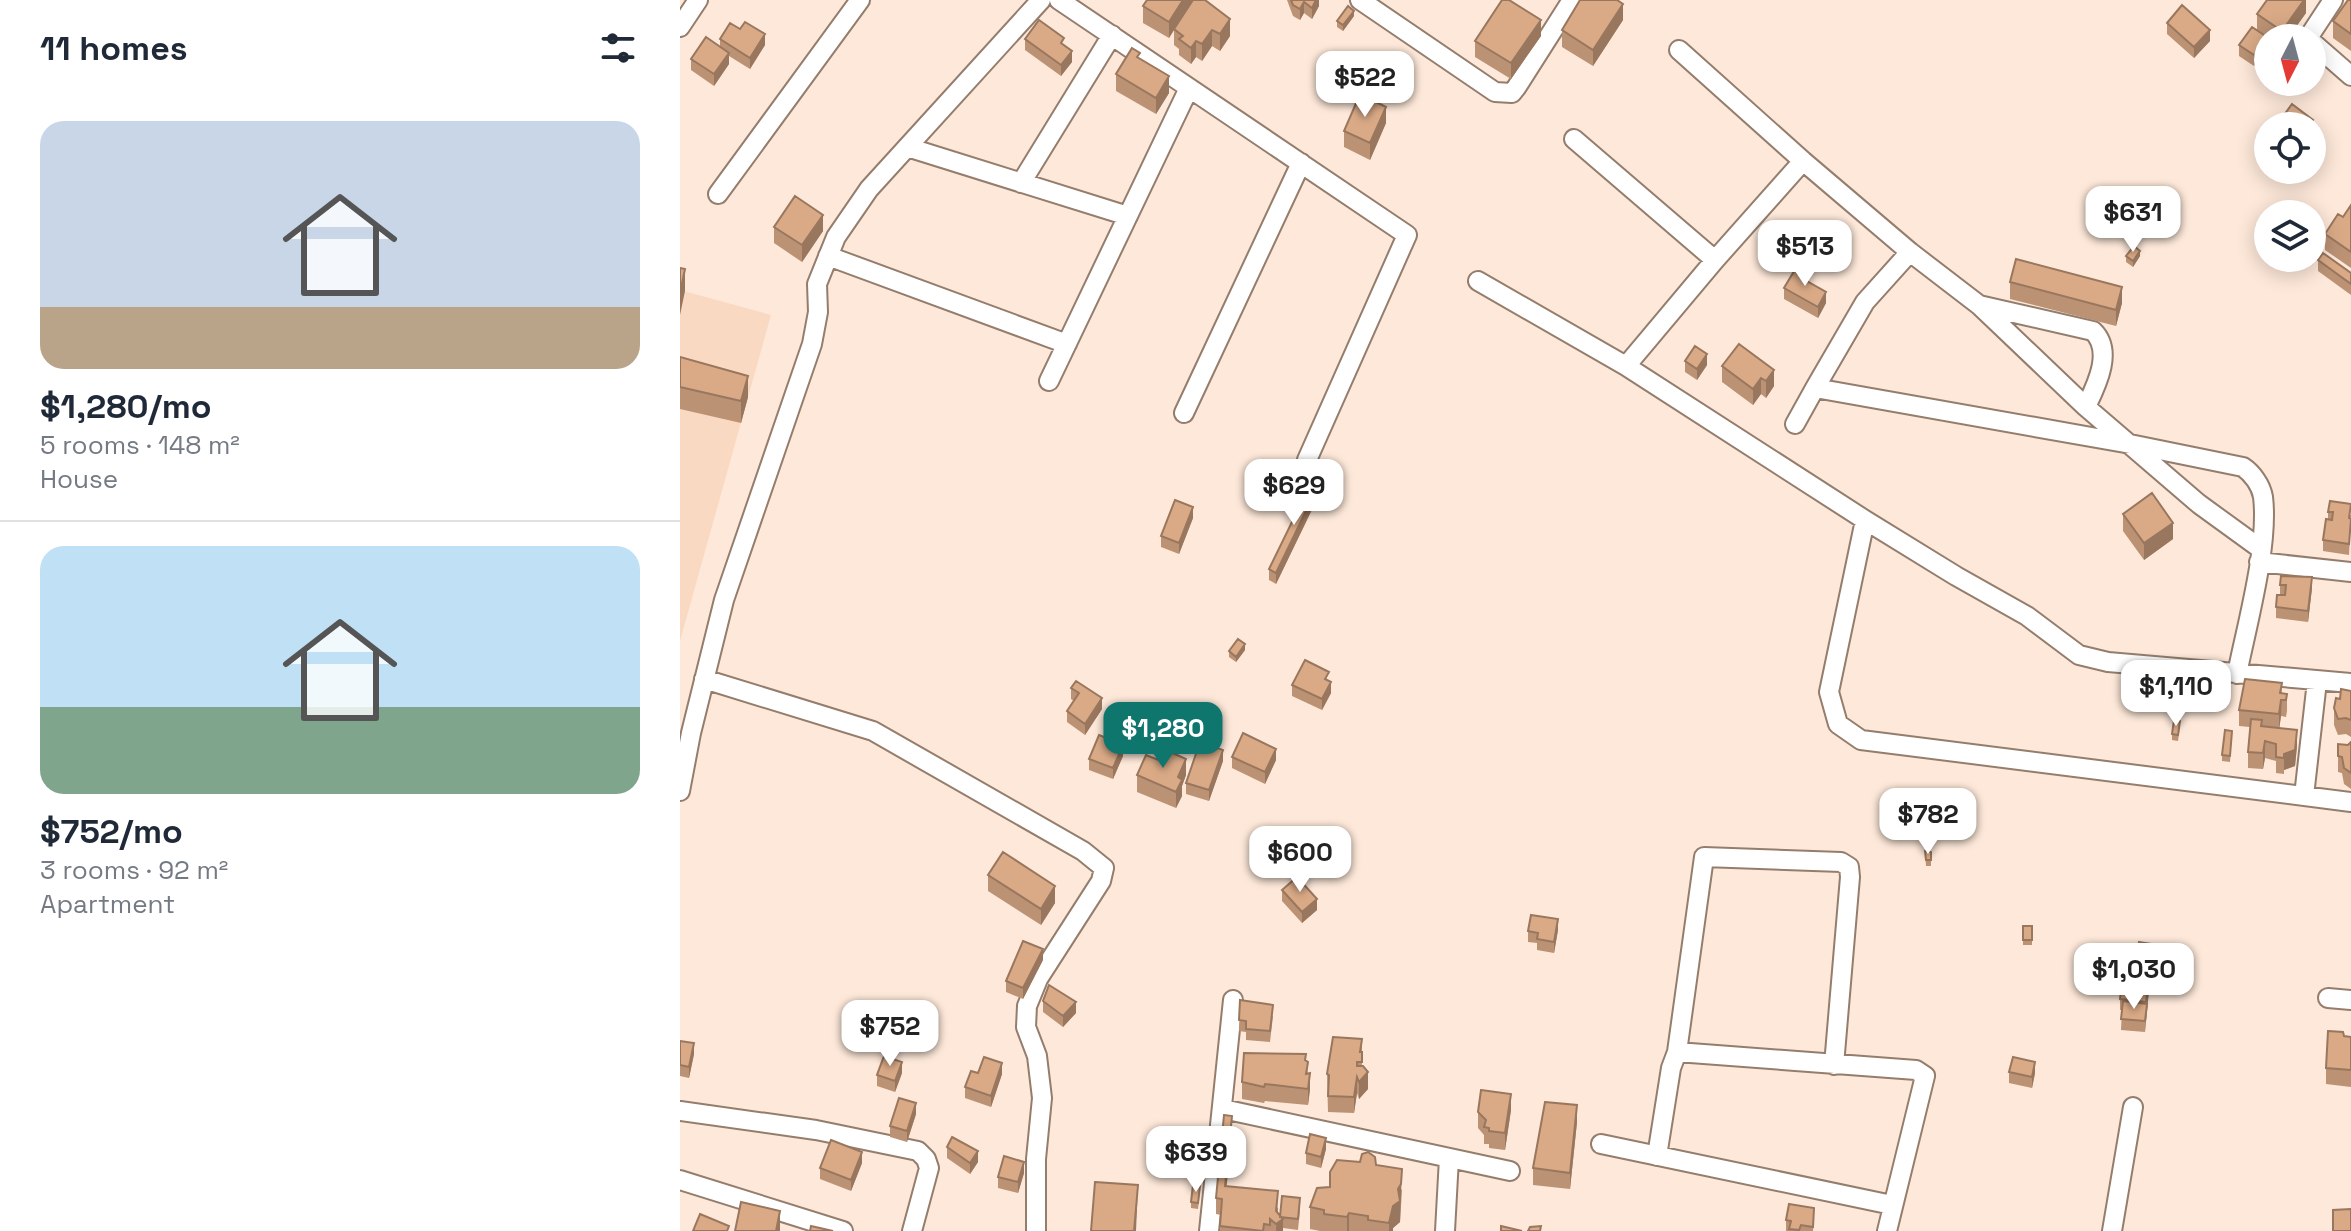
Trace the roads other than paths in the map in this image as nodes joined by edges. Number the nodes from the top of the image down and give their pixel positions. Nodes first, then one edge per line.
1 (698, 0) edge
2 (860, 0) edge
3 (1041, 0) edge
4 (1059, 0) edge
5 (1360, 0) edge
6 (1572, 0) edge
7 (2333, 0) edge
8 (2319, 24) edge
9 (680, 27) edge
10 (1112, 35) junction
11 (1679, 50) dead end
12 (2326, 54) edge
13 (2351, 76) edge
14 (1189, 88) junction
15 (1574, 139) dead end
16 (907, 147) junction
17 (1803, 161) junction
18 (1301, 163) junction
19 (1021, 183) junction
20 (718, 194) dead end
21 (1128, 216) junction
22 (1910, 252) junction
23 (828, 256) junction
24 (1715, 260) junction
25 (1478, 281) dead end
26 (1979, 305) junction
27 (1067, 344) junction
28 (1626, 366) junction
29 (1049, 381) dead end
30 (1815, 388) junction
31 (2086, 407) junction
32 (1184, 413) dead end
33 (1795, 424) dead end
34 (2125, 443) junction
35 (1307, 460) dead end
36 (1865, 520) junction
37 (2260, 556) junction
38 (2351, 572) edge
39 (2237, 674) junction
40 (704, 679) junction
41 (2317, 681) junction
42 (2351, 683) edge
43 (680, 791) edge
44 (2304, 796) junction
45 (2351, 802) edge
46 (2328, 998) dead end
47 (1233, 1000) dead end
48 (2351, 1000) edge
49 (1677, 1052) junction
50 (1834, 1065) junction
51 (2133, 1107) dead end
52 (1223, 1109) junction
53 (680, 1111) edge
54 (1601, 1144) dead end
55 (1657, 1156) junction
56 (1449, 1158) junction
57 (1510, 1171) dead end
58 (680, 1180) edge
59 (1892, 1205) junction
60 (791, 1224) edge
61 (843, 1231) edge
62 (912, 1231) edge
63 (1036, 1231) edge
64 (1209, 1231) edge
65 (1445, 1231) edge
66 (1887, 1231) edge
67 (2112, 1231) edge

1 - 9 street
2 - 20 street
3 - 16 street
4 - 10 street
5 - 6 street
7 - 8 street
10 - 14 street
10 - 19 street
11 - 17 street
12 - 13 street
14 - 18 street
14 - 21 street
15 - 24 street
16 - 19 street
16 - 23 street
17 - 22 street
17 - 24 street
18 - 32 street
18 - 35 street
19 - 21 street
21 - 27 street
22 - 26 street
22 - 30 street
23 - 27 street
23 - 40 street
24 - 28 street
25 - 28 street
26 - 31 street
26 - 31 street
27 - 29 street
28 - 36 street
30 - 33 street
30 - 34 street
31 - 34 street
34 - 37 street
34 - 37 street
36 - 39 street
36 - 44 street
37 - 38 street
37 - 39 street
39 - 41 street
40 - 43 street
40 - 63 street
41 - 42 street
41 - 44 street
44 - 45 street
46 - 48 street
47 - 52 street
49 - 50 street
49 - 50 street
49 - 55 street
50 - 59 street
51 - 67 street
52 - 56 street
52 - 64 street
53 - 62 street
54 - 55 street
55 - 59 street
56 - 57 street
56 - 65 street
58 - 60 street
59 - 66 street
60 - 61 street

